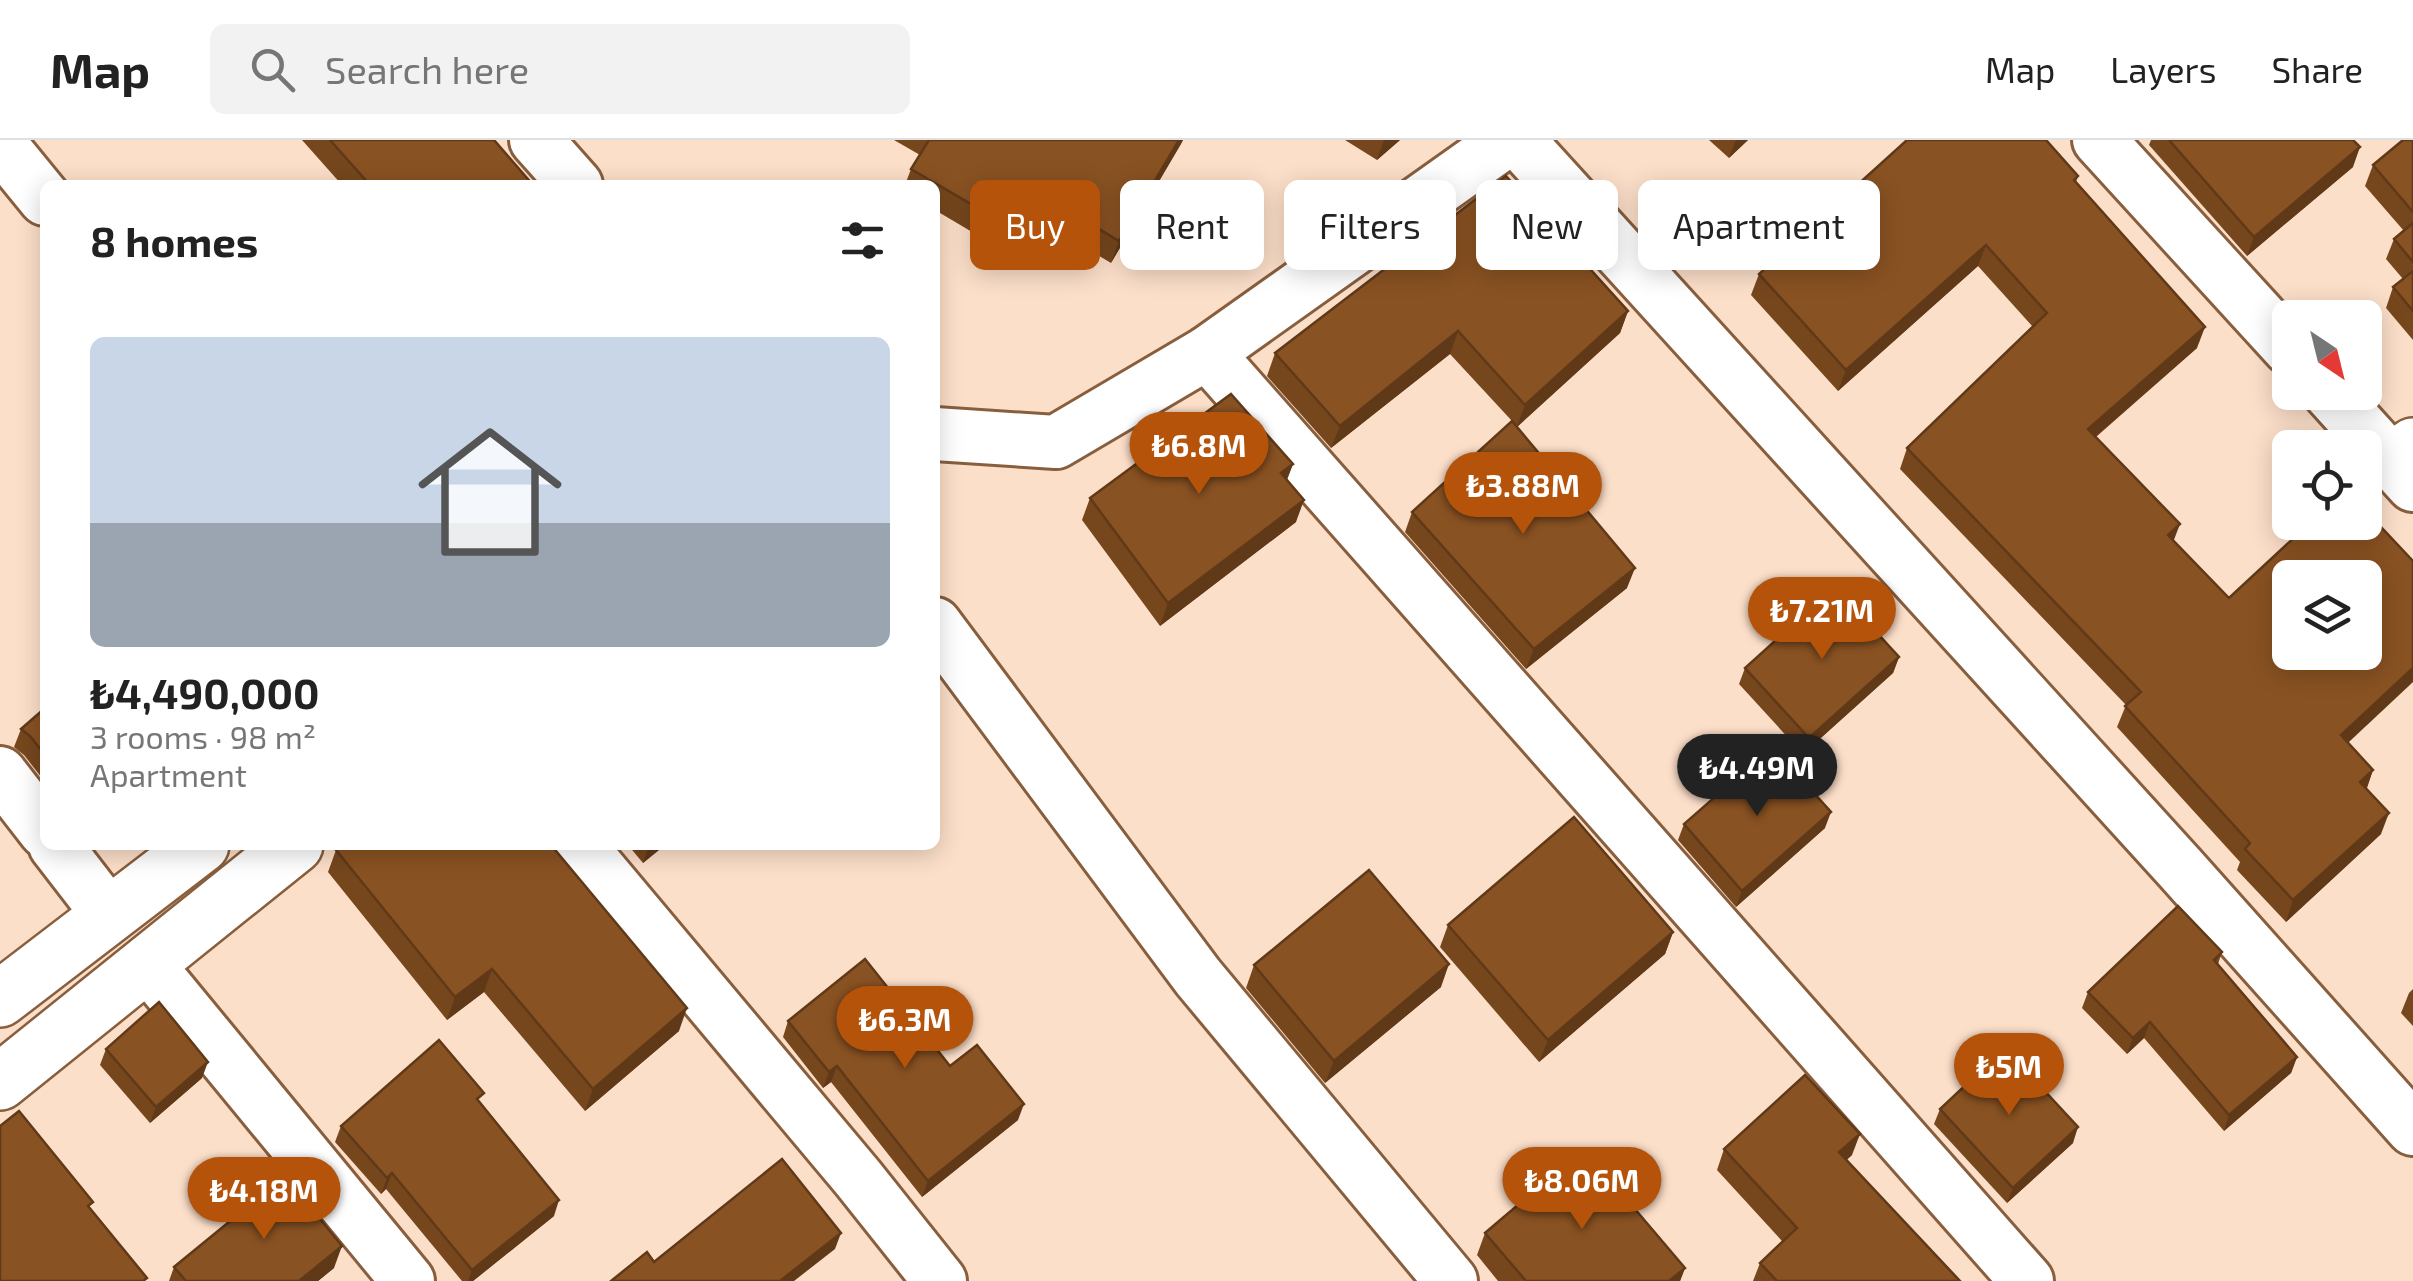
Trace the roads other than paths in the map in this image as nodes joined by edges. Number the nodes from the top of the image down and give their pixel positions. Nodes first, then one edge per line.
1 (536, 140) edge
2 (1506, 140) edge
3 (1518, 140) edge
4 (2099, 140) edge
5 (0, 144) edge
6 (572, 180) edge
7 (40, 194) edge
8 (2272, 329) edge
9 (1207, 353) junction
10 (2349, 410) edge
11 (940, 434) edge
12 (2406, 464) edge
13 (940, 631) edge
14 (0, 772) edge
15 (40, 824) edge
16 (60, 850) edge
17 (194, 850) edge
18 (289, 850) edge
19 (583, 850) edge
20 (109, 915) junction
21 (148, 965) junction
22 (0, 999) edge
23 (0, 1082) edge
24 (2413, 1130) edge
25 (408, 1281) edge
26 (940, 1281) edge
27 (1451, 1281) edge
28 (2027, 1281) edge

1 - 6 street
2 - 9 street
3 - 24 street
4 - 8 street
5 - 7 street
9 - 11 street
9 - 28 street
10 - 12 street
13 - 27 street
14 - 15 street
16 - 20 street
17 - 20 street
18 - 21 street
19 - 26 street
20 - 22 street
21 - 23 street
21 - 25 street

